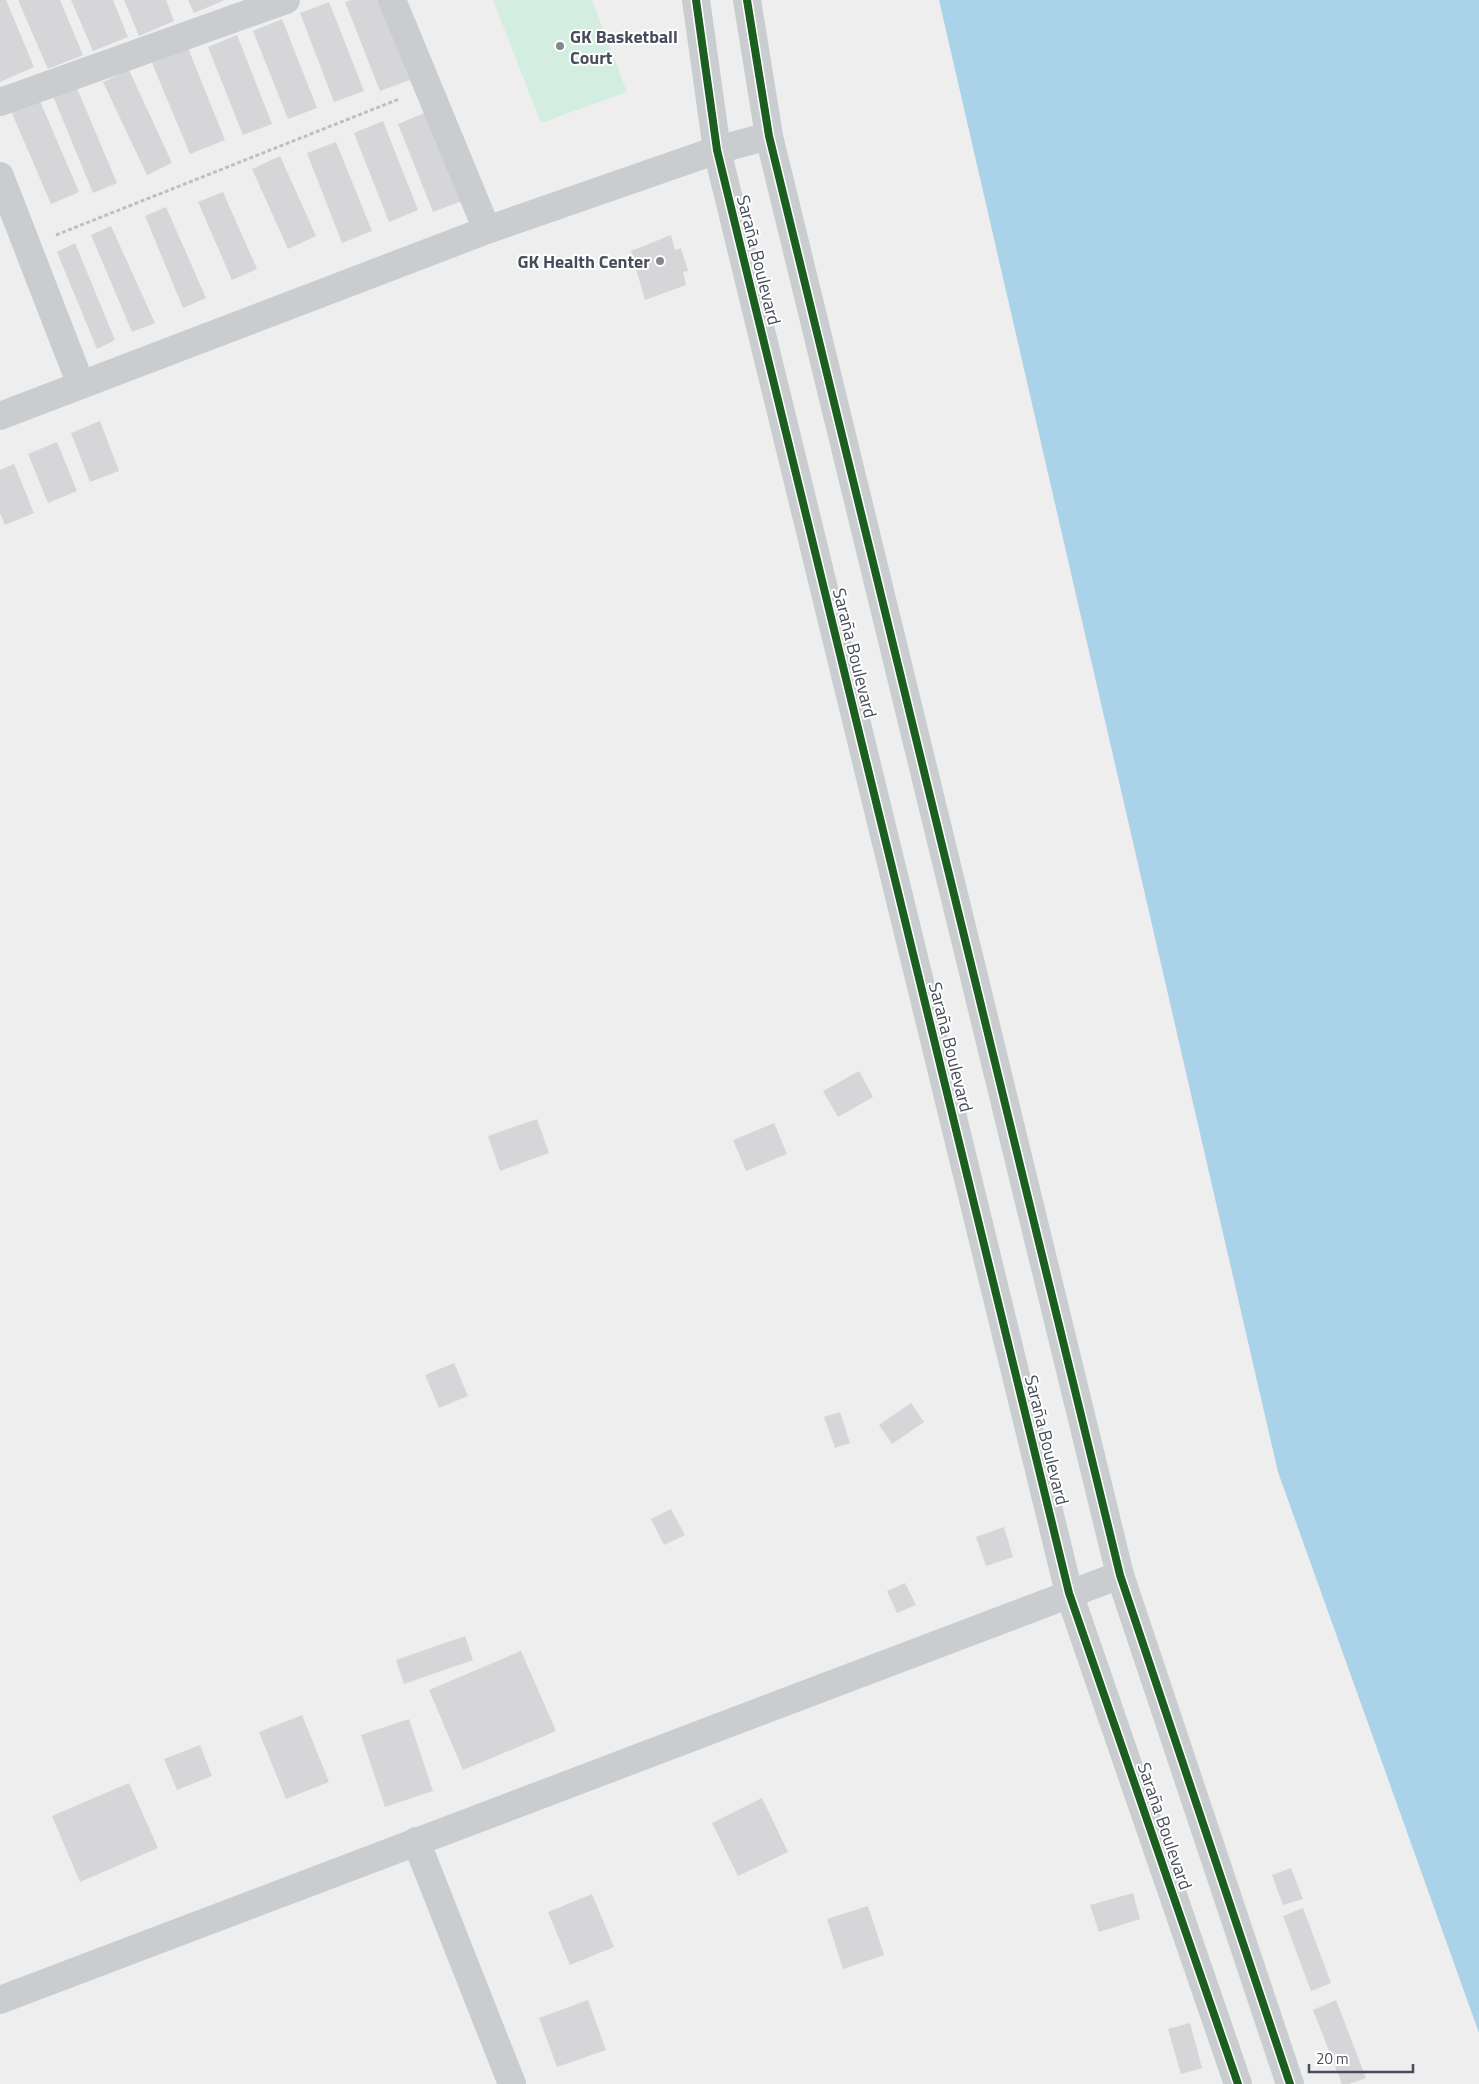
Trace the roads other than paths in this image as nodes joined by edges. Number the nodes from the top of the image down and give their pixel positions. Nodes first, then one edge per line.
1 (286, 0) edge
2 (392, 0) edge
3 (696, 0) edge
4 (747, 0) edge
5 (0, 102) edge
6 (769, 136) junction
7 (717, 150) junction
8 (0, 176) edge
9 (488, 230) junction
10 (80, 385) junction
11 (0, 416) edge
12 (1120, 1575) junction
13 (1069, 1593) junction
14 (416, 1841) junction
15 (0, 2000) edge
16 (512, 2084) edge
17 (1238, 2084) edge
18 (1290, 2084) edge

1 - 5 street
2 - 9 street
3 - 7 street, Saraña Boulevard
4 - 6 street, Saraña Boulevard
6 - 7 street
6 - 12 street, Saraña Boulevard
7 - 9 street
7 - 13 street, Saraña Boulevard
8 - 10 street
9 - 10 street
10 - 11 street
12 - 13 street
12 - 18 street, Saraña Boulevard
13 - 14 street
13 - 17 street, Saraña Boulevard
14 - 15 street
14 - 16 street

